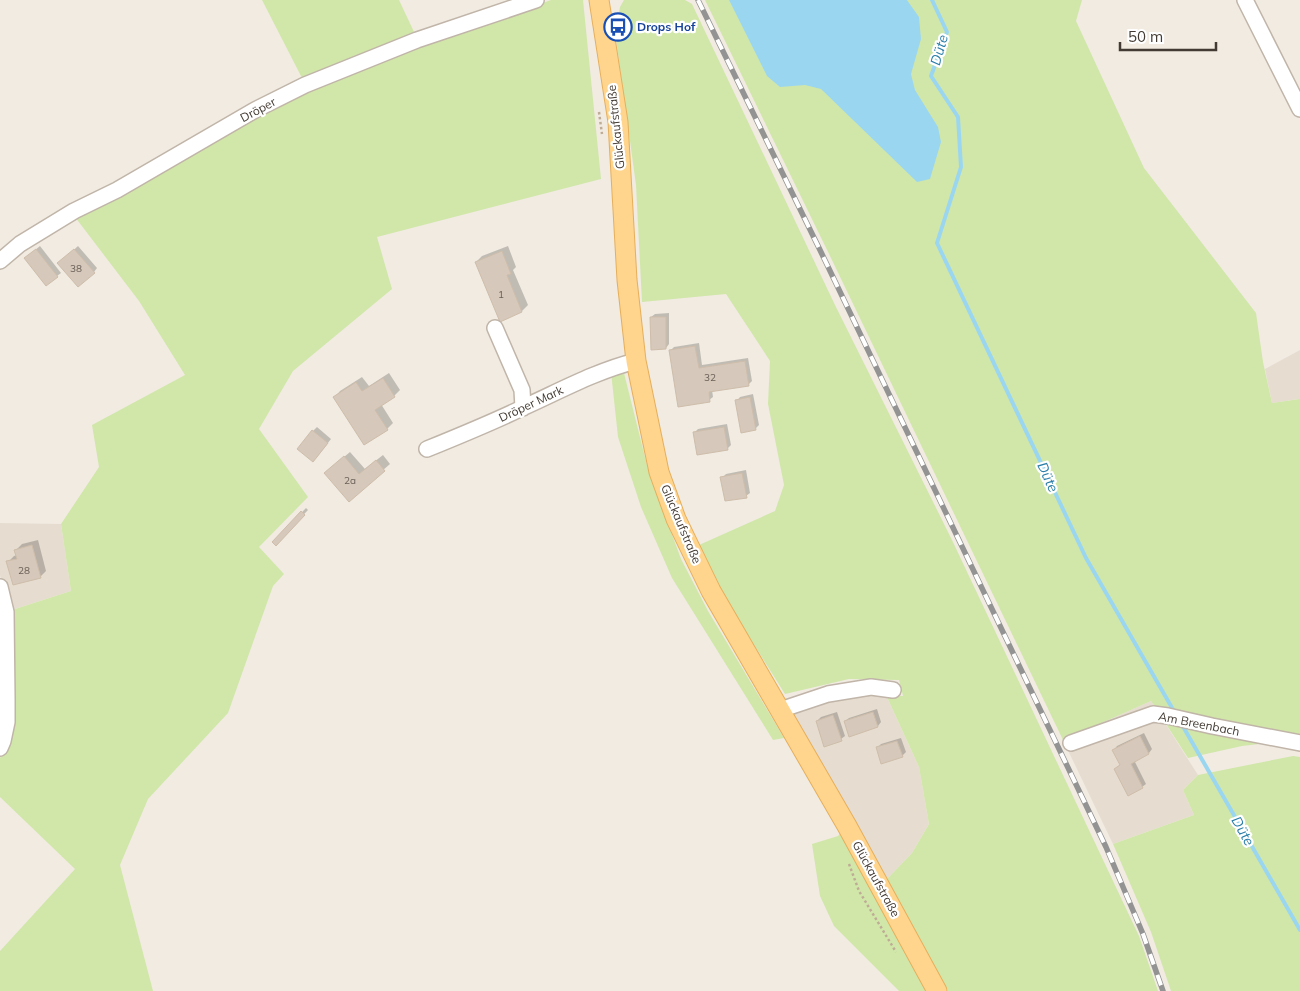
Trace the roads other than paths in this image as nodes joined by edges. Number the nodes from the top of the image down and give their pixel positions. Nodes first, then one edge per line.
1 (534, 0) edge
2 (599, 0) edge
3 (1245, 0) edge
4 (1300, 108) edge
5 (0, 261) edge
6 (495, 328) dead end
7 (636, 361) junction
8 (523, 408) junction
9 (427, 449) dead end
10 (0, 587) edge
11 (893, 690) dead end
12 (780, 710) junction
13 (1071, 743) dead end
14 (1300, 744) edge
15 (0, 748) edge
16 (937, 991) edge

1 - 5 street, Dröper
2 - 7 main road, Glückaufstraße
3 - 4 street
6 - 8 street
7 - 8 street, Dröper Mark
7 - 12 main road, Glückaufstraße
8 - 9 street, Dröper Mark
10 - 15 street
11 - 12 street
12 - 16 main road, Glückaufstraße
13 - 14 street, Am Breenbach

